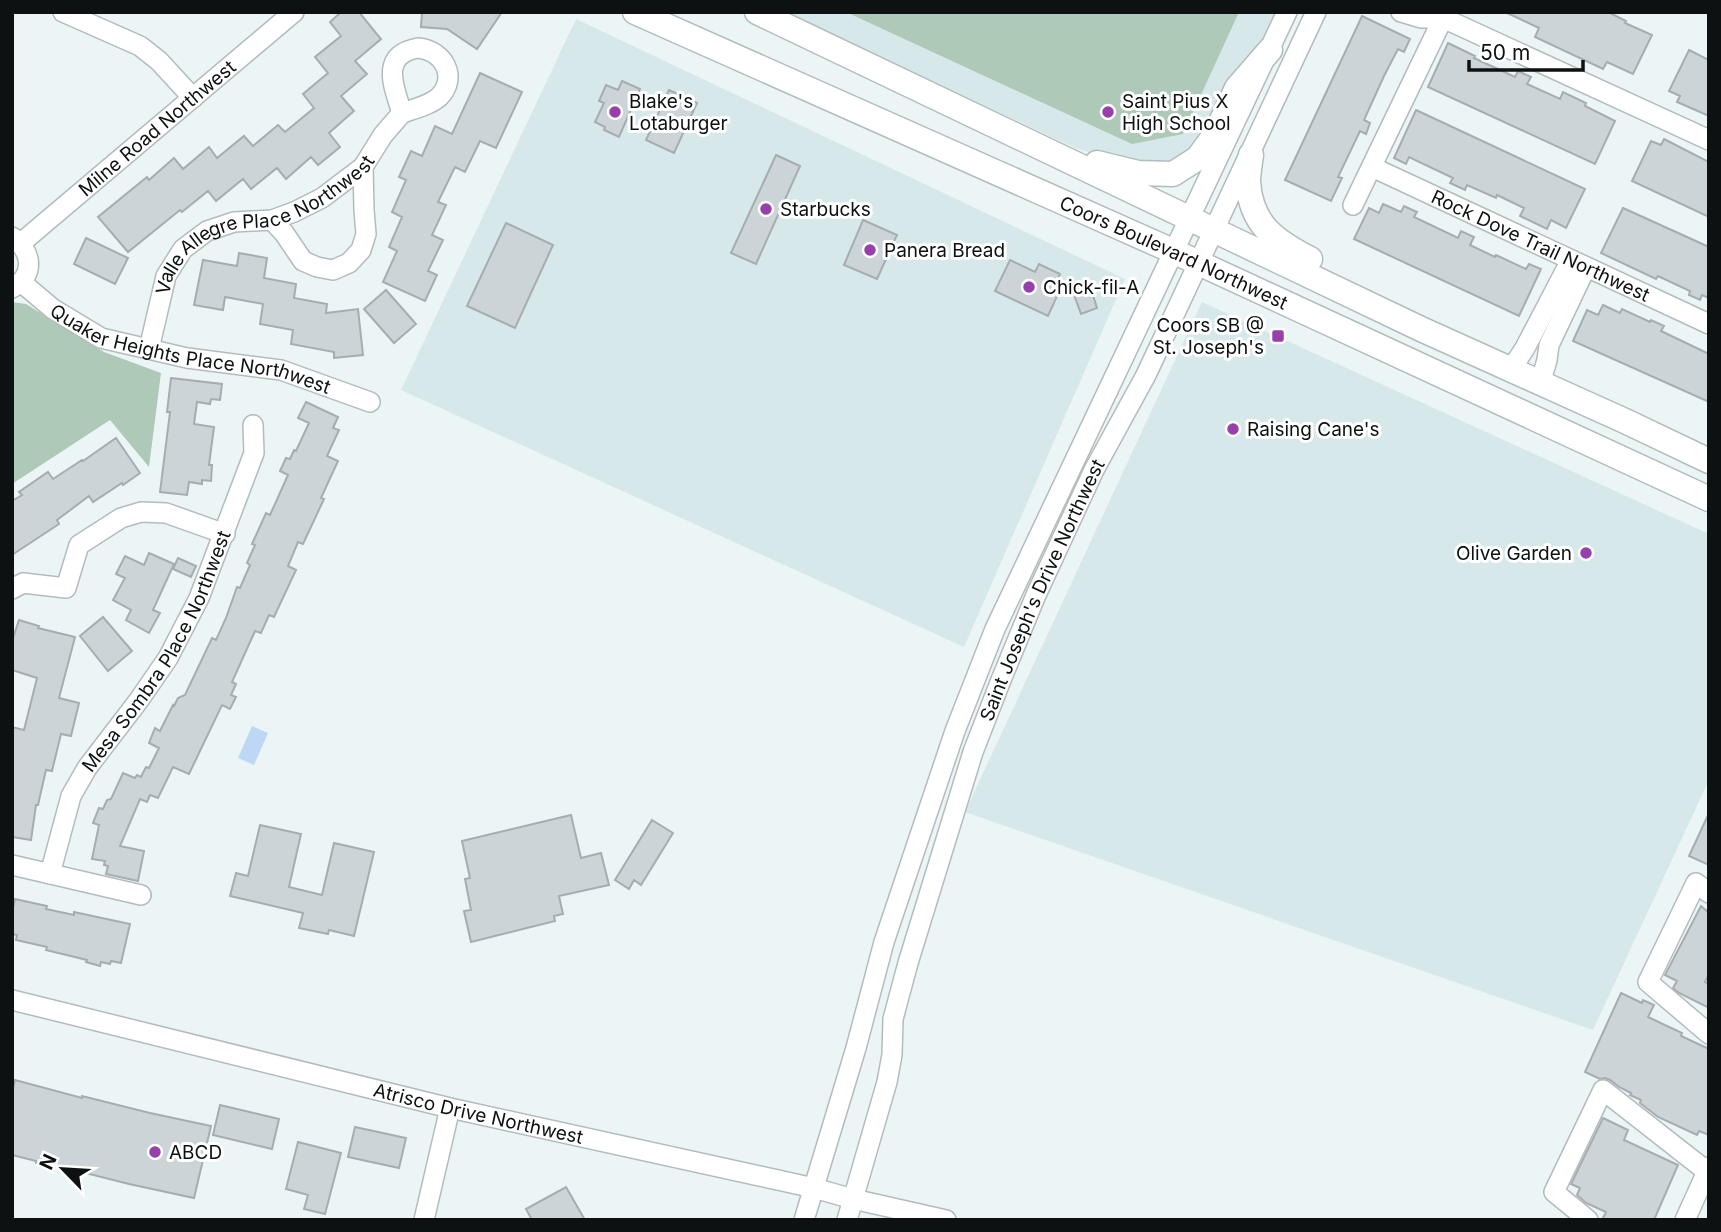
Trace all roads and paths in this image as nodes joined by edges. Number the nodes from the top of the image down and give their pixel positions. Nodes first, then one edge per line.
1 (62, 12) edge
2 (294, 12) edge
3 (635, 12) edge
4 (757, 12) edge
5 (1287, 12) edge
6 (1316, 12) edge
7 (1401, 12) edge
8 (1442, 14) edge
9 (1270, 50) junction
10 (192, 98) junction
11 (402, 113) dead end
12 (1709, 140) edge
13 (1043, 149) junction
14 (1251, 155) junction
15 (363, 167) junction
16 (1372, 167) junction
17 (1353, 205) dead end
18 (1191, 219) junction
19 (272, 220) junction
20 (1214, 231) junction
21 (17, 240) edge
22 (1175, 252) junction
23 (1579, 263) junction
24 (1198, 264) junction
25 (16, 285) edge
26 (1709, 324) edge
27 (1421, 330) junction
28 (149, 349) junction
29 (1510, 371) junction
30 (1540, 384) junction
31 (370, 402) dead end
32 (253, 425) dead end
33 (1709, 461) edge
34 (1709, 499) edge
35 (225, 534) junction
36 (12, 589) edge
37 (995, 629) junction
38 (1018, 640) junction
39 (12, 866) edge
40 (50, 874) junction
41 (1702, 888) edge
42 (141, 895) dead end
43 (12, 1000) edge
44 (1709, 1034) edge
45 (450, 1108) junction
46 (1708, 1171) edge
47 (814, 1188) junction
48 (853, 1199) junction
49 (424, 1220) edge
50 (804, 1220) edge
51 (848, 1220) edge
52 (946, 1220) edge
53 (1588, 1220) edge
54 (1685, 1220) edge

1 - 10 street
2 - 10 street, Milne Road Northwest
3 - 22 main road, Coors Boulevard Northwest
4 - 13 main road, Coors Boulevard Northwest
5 - 9 street, Saint Joseph's Drive Northwest
6 - 14 street, Saint Joseph's Drive Northwest
7 - 8 street
8 - 12 street
8 - 16 street
9 - 13 main road
9 - 18 street, Saint Joseph's Drive Northwest
10 - 21 street, Milne Road Northwest
11 - 15 street, Valle Allegre Place Northwest
13 - 18 main road, Coors Boulevard Northwest
14 - 20 street, Saint Joseph's Drive Northwest
14 - 27 main road
15 - 19 street, Valle Allegre Place Northwest
15 - 19 street
16 - 17 street
16 - 23 street, Rock Dove Trail Northwest
18 - 20 main road, Coors Boulevard Northwest
18 - 22 street, Saint Joseph's Drive Northwest
19 - 28 street, Valle Allegre Place Northwest
20 - 24 street, Saint Joseph's Drive Northwest
20 - 27 main road, Coors Boulevard Northwest
21 - 25 street
22 - 24 main road, Coors Boulevard Northwest
22 - 37 street, Saint Joseph's Drive Northwest
23 - 26 street, Rock Dove Trail Northwest
23 - 29 street
23 - 30 street
24 - 34 main road, Coors Boulevard Northwest
24 - 38 street, Saint Joseph's Drive Northwest
25 - 28 street, Quaker Heights Place Northwest
27 - 29 main road, Coors Boulevard Northwest
28 - 31 street, Quaker Heights Place Northwest
29 - 30 main road, Coors Boulevard Northwest
30 - 33 main road, Coors Boulevard Northwest
32 - 35 street, Mesa Sombra Place Northwest
35 - 36 street
35 - 40 street, Mesa Sombra Place Northwest
37 - 38 street
37 - 47 street, Saint Joseph's Drive Northwest
38 - 48 street, Saint Joseph's Drive Northwest
39 - 40 street
40 - 42 street
41 - 44 street
43 - 45 street, Atrisco Drive Northwest
45 - 47 street, Atrisco Drive Northwest
45 - 49 street
46 - 53 street
46 - 54 street
47 - 48 street, Atrisco Drive Northwest
47 - 50 street, Saint Joseph's Drive Northwest
48 - 51 street, Saint Joseph's Drive Northwest
48 - 52 street, Atrisco Drive Northwest

